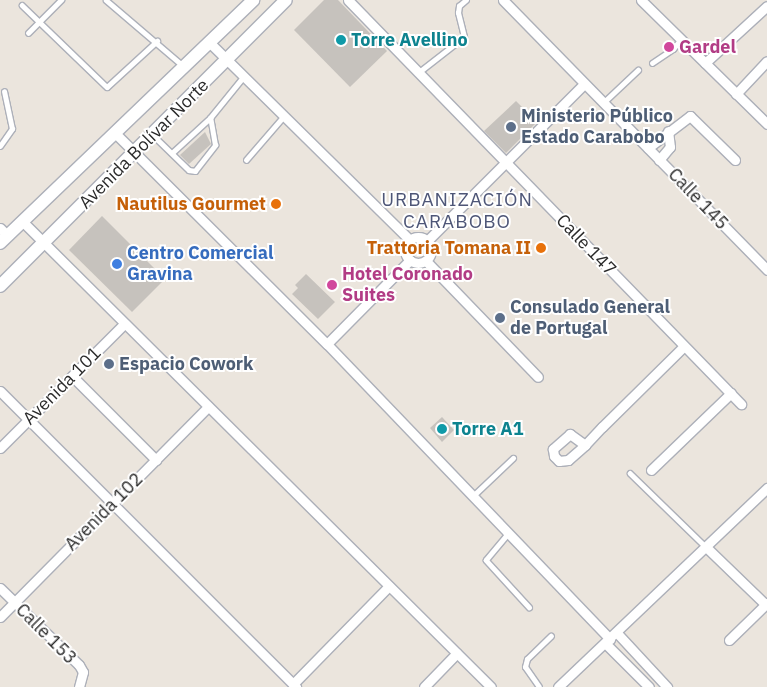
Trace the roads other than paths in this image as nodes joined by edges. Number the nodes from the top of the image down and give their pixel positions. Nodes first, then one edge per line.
1 (61, 0) edge
2 (106, 0) edge
3 (286, 0) edge
4 (348, 0) edge
5 (466, 0) edge
6 (503, 0) edge
7 (642, 0) edge
8 (248, 2) edge
9 (22, 5) dead end
10 (767, 6) edge
11 (39, 22) junction
12 (28, 33) dead end
13 (681, 39) junction
14 (157, 41) junction
15 (210, 43) junction
16 (227, 61) junction
17 (767, 61) edge
18 (652, 63) dead end
19 (705, 63) junction
20 (185, 68) junction
21 (638, 70) dead end
22 (419, 72) junction
23 (244, 76) junction
24 (584, 84) junction
25 (4, 92) dead end
26 (736, 94) junction
27 (603, 103) junction
28 (284, 116) junction
29 (210, 118) junction
30 (767, 124) edge
31 (668, 131) junction
32 (116, 134) junction
33 (153, 135) junction
34 (0, 146) edge
35 (648, 148) junction
36 (136, 152) junction
37 (172, 153) junction
38 (246, 160) dead end
39 (659, 160) junction
40 (735, 160) dead end
41 (504, 161) junction
42 (22, 221) junction
43 (2, 236) edge
44 (410, 240) junction
45 (427, 241) junction
46 (44, 244) junction
47 (410, 260) junction
48 (426, 261) junction
49 (767, 270) edge
50 (0, 286) edge
51 (124, 324) junction
52 (327, 344) junction
53 (684, 346) junction
54 (72, 376) junction
55 (538, 377) dead end
56 (0, 391) edge
57 (730, 393) junction
58 (741, 404) dead end
59 (208, 407) junction
60 (29, 420) junction
61 (584, 445) dead end
62 (0, 448) edge
63 (513, 458) dead end
64 (156, 460) junction
65 (651, 470) dead end
66 (630, 472) dead end
67 (767, 488) edge
68 (473, 496) junction
69 (113, 504) junction
70 (509, 533) junction
71 (706, 547) junction
72 (389, 586) junction
73 (0, 588) edge
74 (14, 602) junction
75 (766, 603) edge
76 (529, 607) dead end
77 (0, 617) edge
78 (551, 636) dead end
79 (611, 638) junction
80 (729, 640) dead end
81 (457, 653) junction
82 (80, 686) edge
83 (295, 686) edge
84 (424, 687) edge
85 (491, 687) edge
86 (539, 687) edge
87 (558, 687) edge
88 (649, 687) edge
89 (667, 687) edge

1 - 11 lane
2 - 14 lane
3 - 16 main road, Avenida Bolívar Norte
4 - 22 street, Calle 147
5 - 22 lane
6 - 24 street, Calle 145
7 - 13 street
8 - 15 main road, Avenida Bolívar Norte
9 - 11 lane
10 - 19 street
11 - 12 lane
11 - 14 lane
13 - 18 lane
13 - 19 street
14 - 20 lane
15 - 16 street
15 - 20 main road, Avenida Bolívar Norte
16 - 23 street
16 - 33 main road, Avenida Bolívar Norte
17 - 26 street
19 - 26 street
20 - 32 main road, Avenida Bolívar Norte
21 - 27 lane
22 - 41 street, Calle 147
23 - 28 street
23 - 29 lane
24 - 27 street, Calle 145
24 - 41 street
25 - 34 lane
26 - 30 street
27 - 35 street, Calle 145
28 - 38 lane
28 - 44 street
29 - 37 lane
29 - 37 lane
31 - 35 street
31 - 39 street
31 - 40 street
32 - 36 street
32 - 42 main road, Avenida Bolívar Norte
33 - 36 main road, Avenida Bolívar Norte
33 - 37 lane
35 - 39 street, Calle 145
36 - 46 main road, Avenida Bolívar Norte
36 - 52 street
39 - 49 street, Calle 145
41 - 45 street
41 - 53 street, Calle 147
42 - 43 main road, Avenida Bolívar Norte
42 - 46 street
44 - 45 street
44 - 47 street
45 - 48 street
46 - 50 main road, Avenida Bolívar Norte
46 - 51 street
47 - 48 street
47 - 52 street
48 - 55 street
51 - 54 street, Avenida 101
51 - 59 street
52 - 68 street
53 - 57 street, Calle 147
53 - 61 street
54 - 60 street, Avenida 101
54 - 64 street
56 - 60 street
57 - 58 street, Calle 147
57 - 65 street
59 - 64 street, Avenida 102
59 - 72 street
60 - 62 street, Avenida 101
60 - 69 street
63 - 68 lane
64 - 69 street, Avenida 102
66 - 71 lane
67 - 71 street
68 - 70 street
69 - 74 street, Avenida 102
69 - 83 street
70 - 76 lane
70 - 79 street
71 - 75 street
71 - 79 street
72 - 81 street
72 - 83 street
73 - 74 street, Calle 153
74 - 77 street, Avenida 102
74 - 82 street, Calle 153
75 - 80 street
78 - 86 lane
79 - 87 street
79 - 88 street
79 - 89 street
81 - 84 street
81 - 85 street

